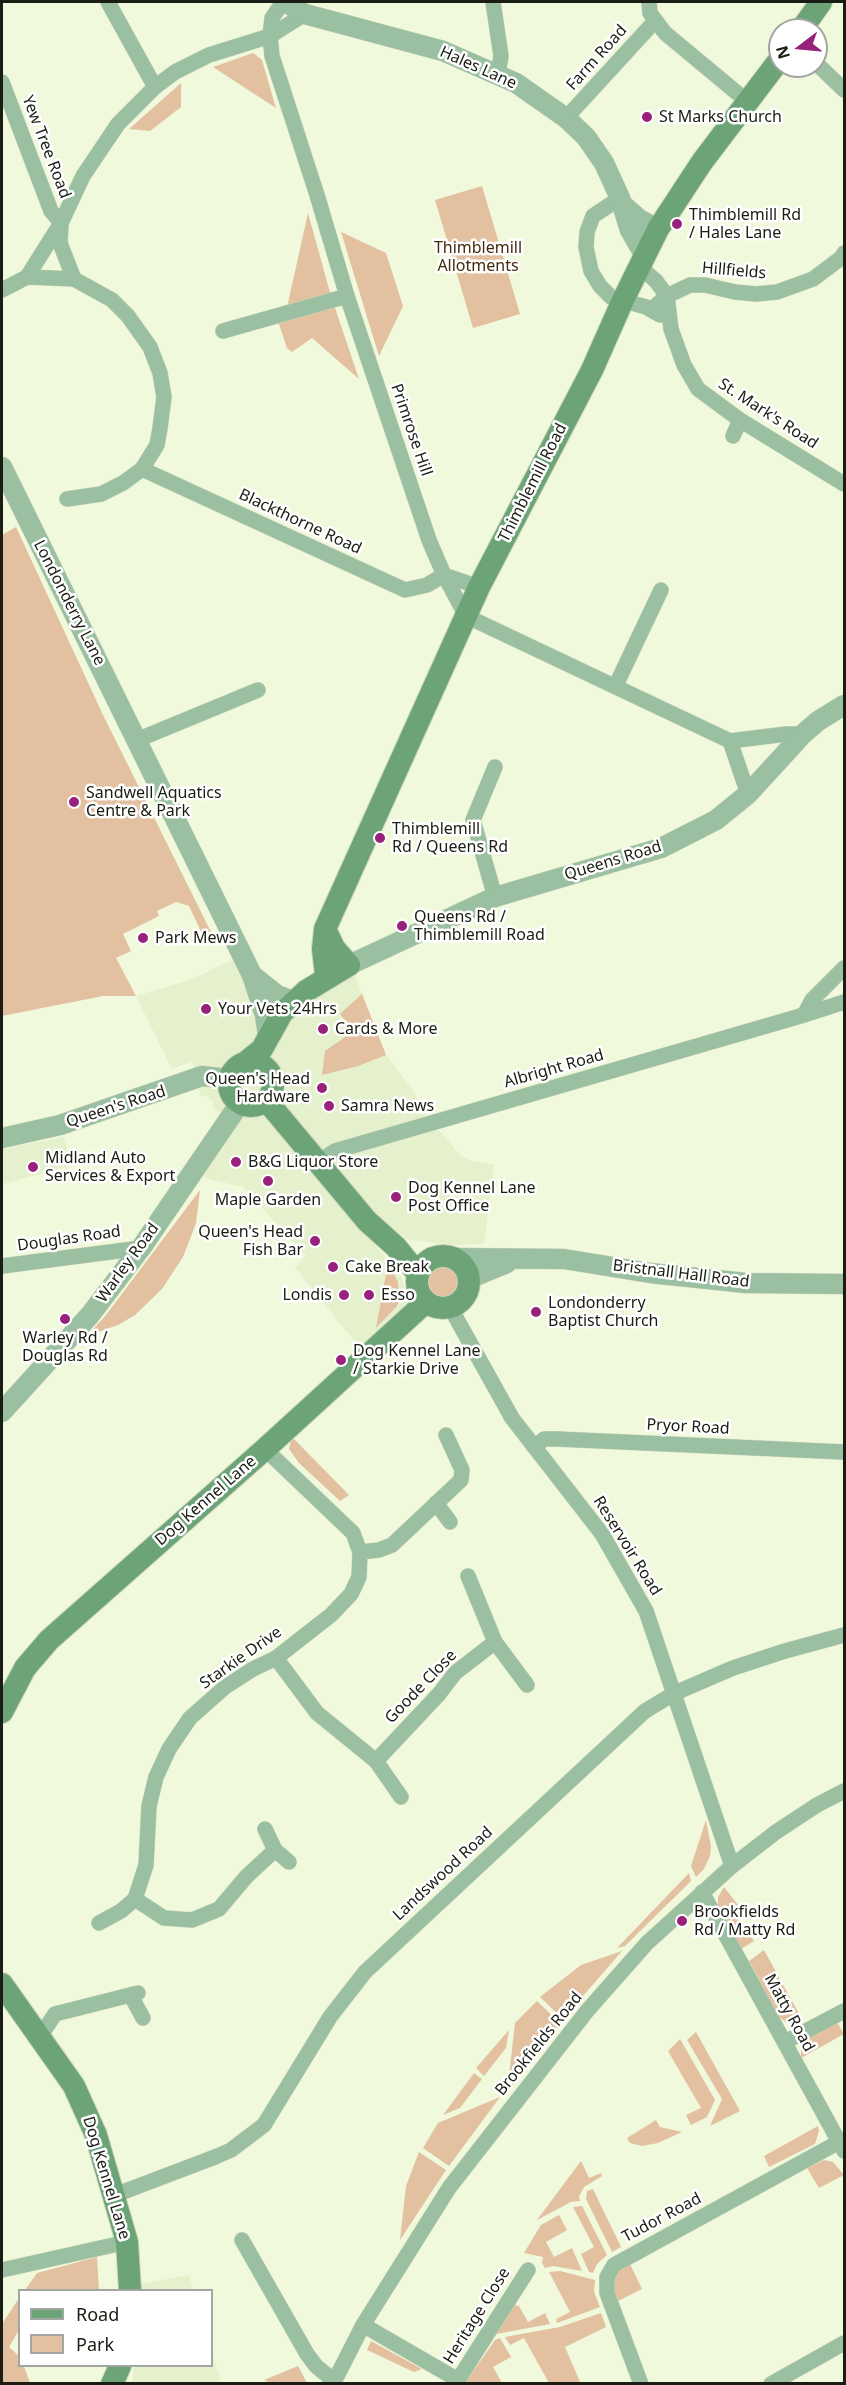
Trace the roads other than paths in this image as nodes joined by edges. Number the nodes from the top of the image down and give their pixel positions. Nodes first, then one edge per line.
1 (108, 2) edge
2 (284, 2) edge
3 (493, 2) edge
4 (649, 2) edge
5 (821, 2) edge
6 (305, 14) junction
7 (810, 18) edge
8 (655, 21) junction
9 (270, 36) junction
10 (498, 74) junction
11 (768, 75) edge
12 (828, 75) edge
13 (2, 82) edge
14 (155, 87) junction
15 (844, 90) edge
16 (748, 102) junction
17 (566, 118) junction
18 (621, 201) junction
19 (61, 223) junction
20 (658, 229) junction
21 (844, 253) edge
22 (642, 261) junction
23 (27, 277) junction
24 (74, 279) junction
25 (2, 290) edge
26 (347, 296) junction
27 (667, 296) junction
28 (623, 300) junction
29 (651, 310) junction
30 (671, 329) junction
31 (223, 331) dead end
32 (740, 420) junction
33 (732, 436) dead end
34 (2, 467) edge
35 (142, 469) junction
36 (844, 484) edge
37 (67, 499) dead end
38 (444, 575) junction
39 (479, 587) junction
40 (661, 590) dead end
41 (466, 616) junction
42 (615, 685) junction
43 (258, 690) dead end
44 (844, 705) edge
45 (803, 734) junction
46 (137, 740) junction
47 (730, 741) junction
48 (495, 767) dead end
49 (748, 794) junction
50 (495, 897) junction
51 (325, 929) junction
52 (348, 965) junction
53 (844, 968) edge
54 (252, 975) junction
55 (326, 976) junction
56 (295, 1002) junction
57 (844, 1002) edge
58 (804, 1015) junction
59 (268, 1036) junction
60 (246, 1062) junction
61 (270, 1071) junction
62 (229, 1079) junction
63 (266, 1100) junction
64 (240, 1103) junction
65 (2, 1138) edge
66 (316, 1163) junction
67 (396, 1247) junction
68 (141, 1248) junction
69 (450, 1257) junction
70 (518, 1258) junction
71 (2, 1266) edge
72 (418, 1274) junction
73 (468, 1279) junction
74 (844, 1284) edge
75 (426, 1302) junction
76 (450, 1307) junction
77 (2, 1412) edge
78 (446, 1435) dead end
79 (534, 1447) junction
80 (265, 1449) junction
81 (844, 1452) edge
82 (436, 1503) junction
83 (450, 1522) dead end
84 (360, 1552) junction
85 (468, 1576) dead end
86 (844, 1635) edge
87 (495, 1642) junction
88 (276, 1658) junction
89 (527, 1685) dead end
90 (675, 1693) junction
91 (2, 1712) edge
92 (376, 1761) junction
93 (844, 1791) edge
94 (401, 1797) dead end
95 (265, 1829) dead end
96 (275, 1850) junction
97 (289, 1862) dead end
98 (732, 1866) junction
99 (702, 1892) junction
100 (135, 1899) junction
101 (99, 1923) dead end
102 (2, 1984) edge
103 (844, 2011) edge
104 (143, 2018) dead end
105 (39, 2038) junction
106 (785, 2042) junction
107 (842, 2147) edge
108 (115, 2195) junction
109 (242, 2240) dead end
110 (127, 2242) junction
111 (2, 2270) edge
112 (528, 2270) dead end
113 (130, 2289) edge
114 (363, 2325) junction
115 (844, 2343) edge
116 (120, 2367) edge
117 (126, 2367) edge
118 (333, 2382) edge
119 (112, 2384) edge
120 (126, 2384) edge
121 (641, 2384) edge
122 (771, 2384) edge

1 - 14 street
2 - 6 street, Hales Lane
2 - 9 street, Primrose Hill
3 - 10 street
4 - 8 street
5 - 7 main road
6 - 9 street
6 - 10 street, Hales Lane
8 - 16 street
8 - 17 street, Farm Road
9 - 14 street
9 - 26 street, Primrose Hill
10 - 17 street, Hales Lane
11 - 16 main road, Thimblemill Road
12 - 15 street
13 - 19 street, Yew Tree Road
14 - 19 street
16 - 20 main road, Thimblemill Road
17 - 18 street, Hales Lane
18 - 20 street, Hales Lane
18 - 22 street, Hales Lane
18 - 28 street, St. Mark's Road
19 - 23 street
19 - 24 street
20 - 22 main road, Thimblemill Road
21 - 27 street, Hillfields
22 - 27 street
22 - 28 main road, Thimblemill Road
23 - 24 street
23 - 25 street
24 - 35 street
26 - 31 street
26 - 38 street, Primrose Hill
27 - 29 street, Hillfields
27 - 30 street, St. Mark's Road
28 - 29 street, St. Mark's Road
28 - 39 main road, Thimblemill Road
29 - 30 street, St. Mark's Road
30 - 32 street, St. Mark's Road
32 - 33 street
32 - 36 street, St. Mark's Road
34 - 46 street, Londonderry Lane
35 - 37 street
35 - 38 street, Blackthorne Road
38 - 39 street
38 - 41 street
39 - 41 main road, Thimblemill Road
40 - 42 street
41 - 42 street
41 - 51 main road, Thimblemill Road
42 - 47 street
43 - 46 street
44 - 45 street, Queens Road
45 - 47 street
45 - 49 street, Queens Road
46 - 54 street, Londonderry Lane
47 - 49 street
48 - 50 street
49 - 50 street, Queens Road
50 - 52 street, Queens Road
51 - 52 main road
51 - 55 main road, Thimblemill Road
52 - 55 main road
53 - 58 street
54 - 56 street, Londonderry Lane
54 - 59 street, Londonderry Lane
55 - 56 main road
56 - 59 main road
56 - 61 main road
57 - 58 street, Albright Road
58 - 66 street, Albright Road
59 - 60 main road
60 - 61 main road
60 - 62 main road
61 - 63 main road
62 - 64 main road
62 - 65 street, Queen's Road
63 - 64 main road
63 - 66 main road
64 - 68 street, Warley Road
66 - 67 main road
67 - 69 main road
67 - 72 main road
68 - 71 street, Douglas Road
68 - 77 street, Warley Road
69 - 70 street, Bristnall Hall Road
69 - 72 main road
69 - 73 main road
70 - 73 street, Bristnall Hall Road
70 - 74 street, Bristnall Hall Road
72 - 75 main road
73 - 76 main road
75 - 76 main road
75 - 80 main road, Dog Kennel Lane
76 - 79 street, Reservoir Road
78 - 82 street
79 - 81 street, Pryor Road
79 - 90 street, Reservoir Road
80 - 84 street
80 - 91 main road, Dog Kennel Lane
82 - 83 street
82 - 84 street
84 - 88 street, Starkie Drive
85 - 87 street
86 - 90 street, Landswood Road
87 - 89 street
87 - 92 street, Goode Close
88 - 92 street
88 - 100 street, Starkie Drive
90 - 98 street, Reservoir Road
90 - 108 street, Landswood Road
92 - 94 street
93 - 98 street, Brookfields Road
95 - 96 street
96 - 97 street
96 - 100 street
98 - 99 street, Brookfields Road
99 - 106 street, Matty Road
99 - 114 street, Brookfields Road
100 - 101 street
102 - 105 main road, Dog Kennel Lane
103 - 106 street
104 - 105 street
105 - 108 main road, Dog Kennel Lane
106 - 107 street, Matty Road
107 - 121 street, Tudor Road
108 - 110 main road, Dog Kennel Lane
109 - 118 street
110 - 111 street
110 - 113 main road, Dog Kennel Lane
112 - 114 street, Heritage Close
114 - 118 street, Brookfields Road
115 - 122 street
116 - 119 main road
117 - 120 main road

